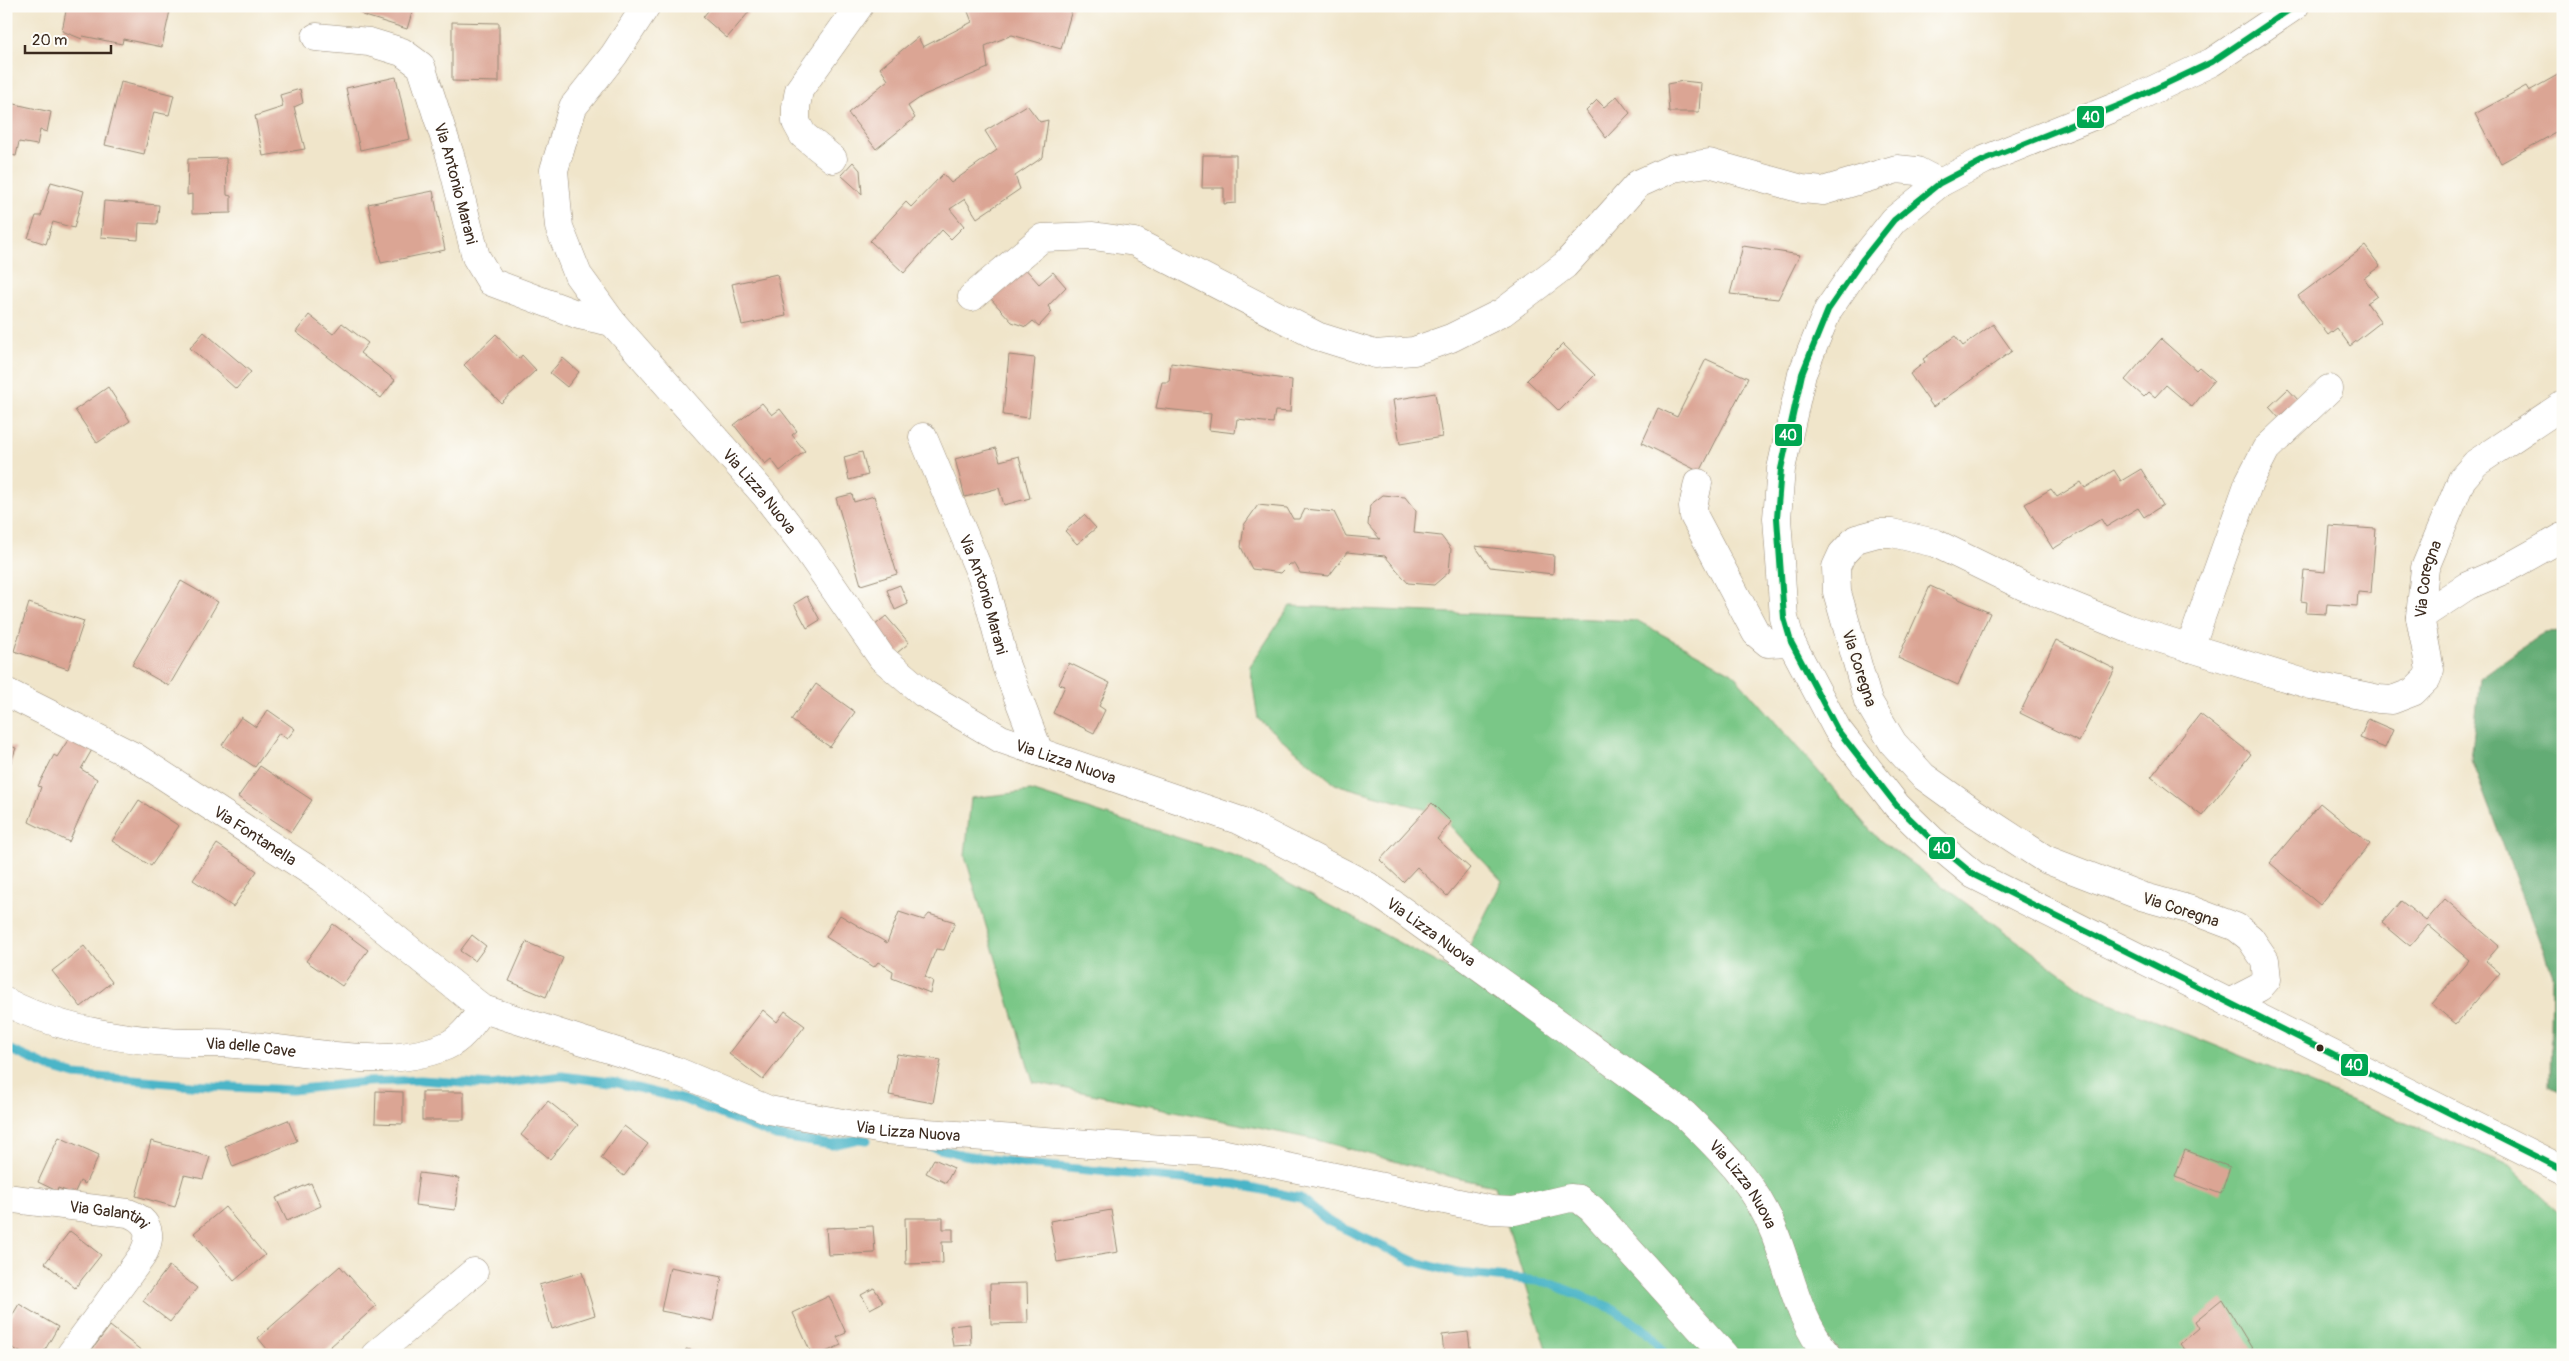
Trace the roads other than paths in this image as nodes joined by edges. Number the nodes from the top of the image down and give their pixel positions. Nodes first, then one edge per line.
1 (646, 6) edge
2 (858, 6) edge
3 (2295, 6) edge
4 (316, 37) dead end
5 (833, 159) dead end
6 (1940, 183) junction
7 (972, 297) dead end
8 (612, 322) junction
9 (2329, 389) dead end
10 (2563, 404) edge
11 (923, 437) dead end
12 (1698, 483) dead end
13 (2563, 537) edge
14 (2420, 617) junction
15 (1791, 642) junction
16 (2190, 648) junction
17 (6, 692) edge
18 (1039, 752) junction
19 (6, 1002) edge
20 (2229, 1003) junction
21 (483, 1009) junction
22 (2563, 1170) edge
23 (6, 1198) edge
24 (474, 1272) dead end
25 (70, 1355) edge
26 (375, 1355) edge
27 (1724, 1355) edge
28 (1828, 1355) edge

1 - 8 street, Via Lizza Nuova
2 - 5 street
3 - 6 street
4 - 8 street, Via Antonio Marani
6 - 7 street
6 - 15 street
8 - 18 street, Via Lizza Nuova
9 - 16 street
10 - 14 street, Via Coregna
11 - 18 street, Via Antonio Marani
12 - 15 street
13 - 14 street
14 - 16 street, Via Coregna
15 - 20 street
16 - 20 street, Via Coregna
17 - 21 street, Via Fontanella
18 - 28 street, Via Lizza Nuova
19 - 21 street, Via delle Cave
20 - 22 street
21 - 27 street, Via Lizza Nuova
23 - 25 street, Via Galantini
24 - 26 street

